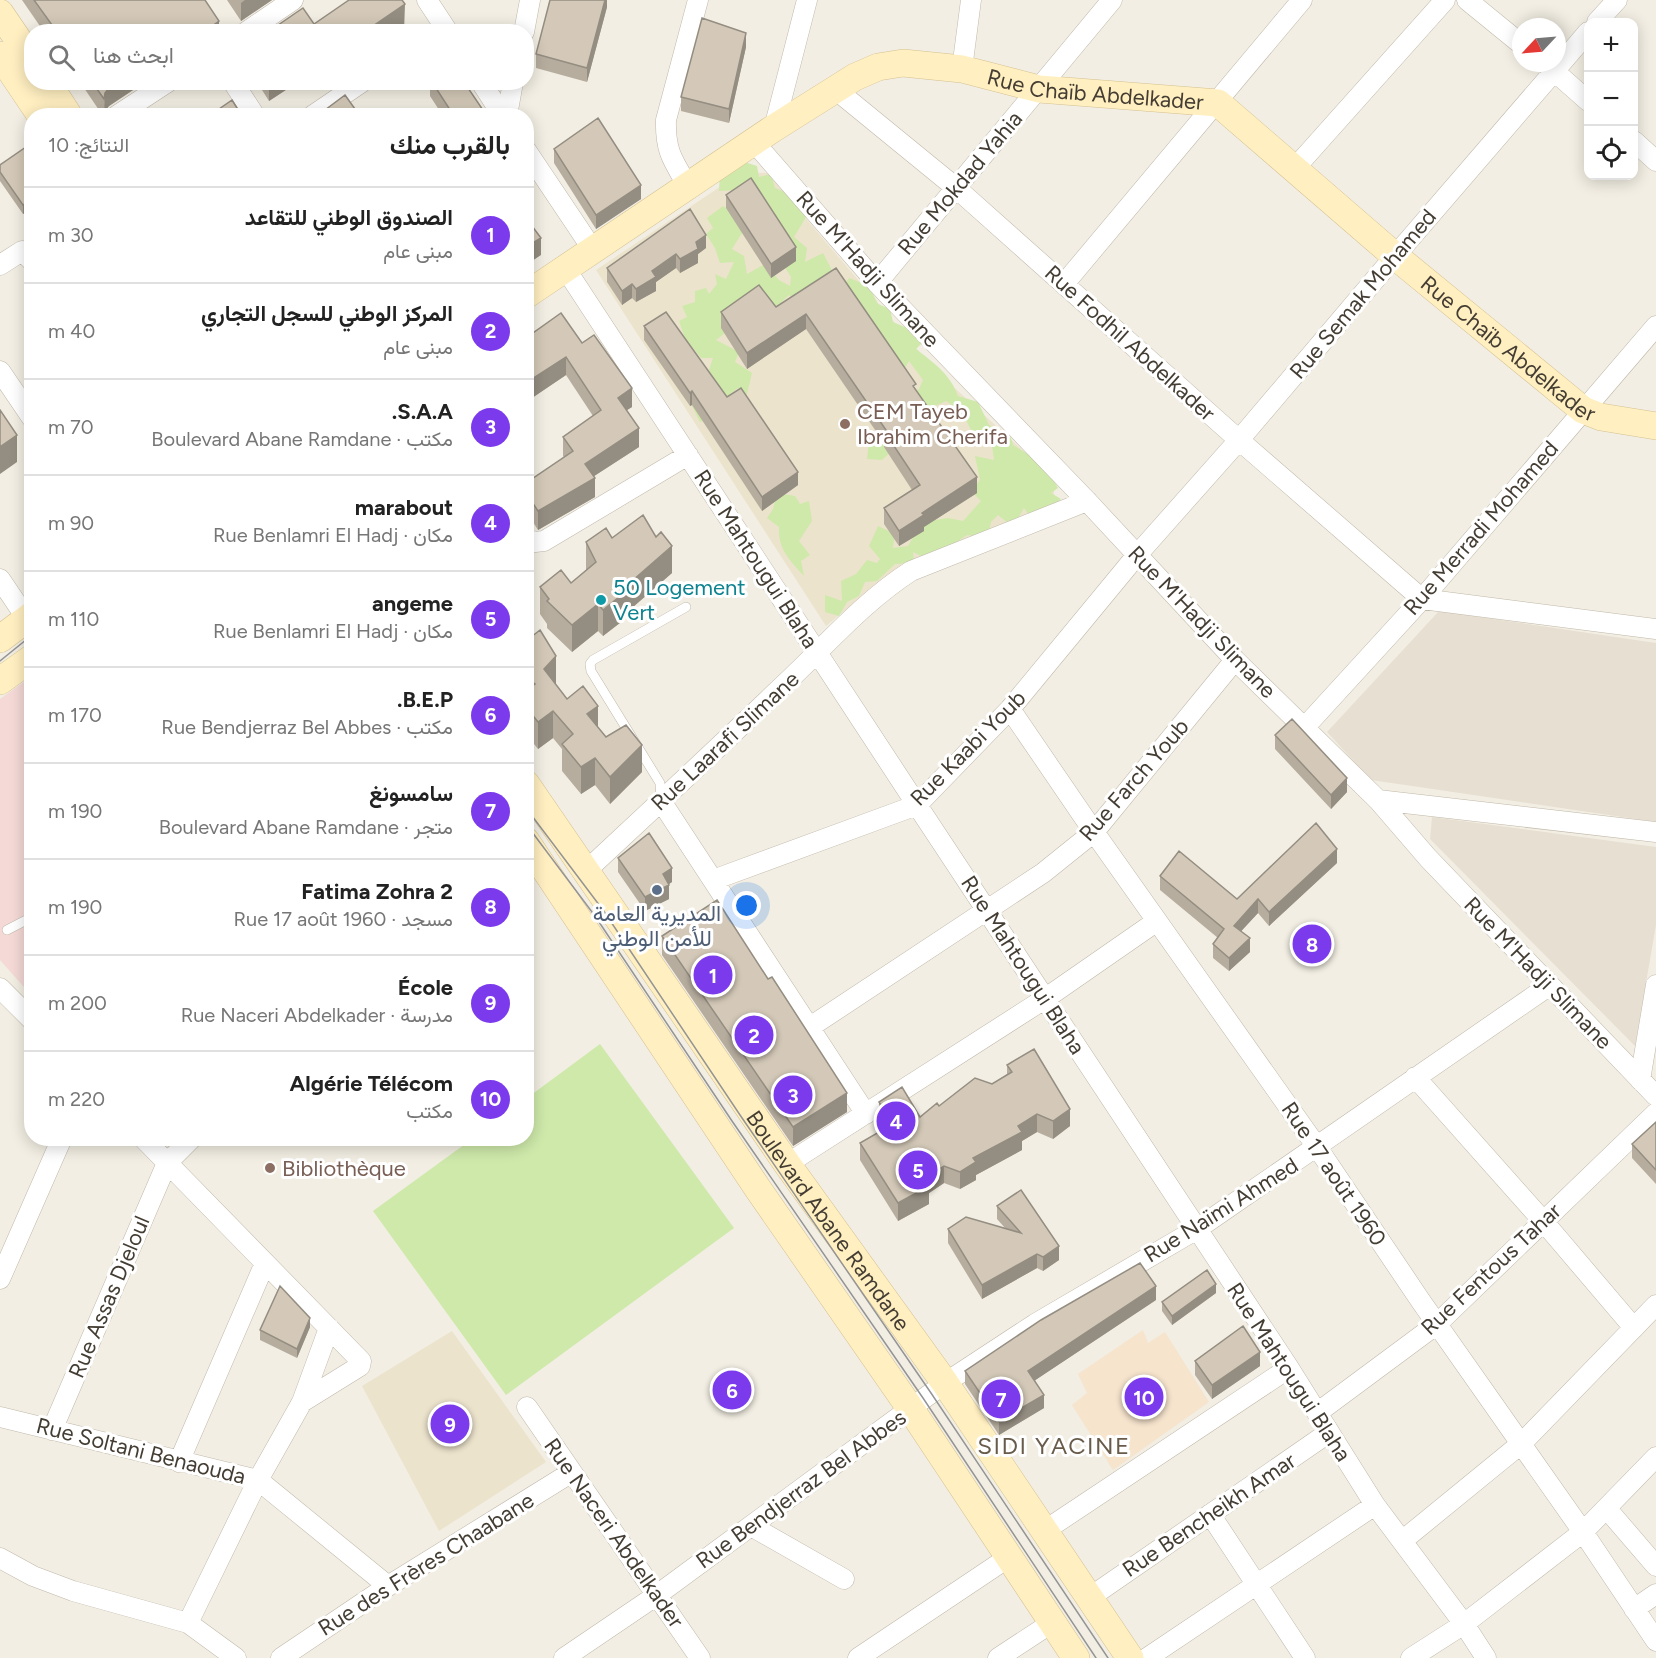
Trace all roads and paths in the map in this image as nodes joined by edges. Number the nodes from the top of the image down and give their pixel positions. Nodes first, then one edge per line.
1 (293, 0) edge
2 (427, 0) edge
3 (530, 0) edge
4 (698, 0) edge
5 (807, 0) edge
6 (971, 0) edge
7 (1112, 0) edge
8 (1302, 0) edge
9 (1445, 0) edge
10 (1467, 0) edge
11 (1617, 0) edge
12 (0, 13) edge
13 (1601, 18) edge
14 (258, 24) edge
15 (441, 24) edge
16 (526, 24) edge
17 (1584, 36) edge
18 (1512, 37) edge
19 (24, 48) edge
20 (1566, 52) edge
21 (0, 55) edge
22 (962, 69) junction
23 (1545, 72) edge
24 (1555, 72) edge
25 (835, 89) junction
26 (1039, 89) junction
27 (52, 90) edge
28 (156, 90) edge
29 (238, 90) edge
30 (350, 90) edge
31 (487, 90) edge
32 (511, 90) edge
33 (1584, 98) edge
34 (1218, 103) junction
35 (36, 108) edge
36 (64, 108) edge
37 (128, 108) edge
38 (250, 108) edge
39 (324, 108) edge
40 (500, 108) edge
41 (507, 108) edge
42 (764, 135) junction
43 (1638, 144) edge
44 (1656, 160) edge
45 (1294, 168) junction
46 (534, 177) edge
47 (687, 186) junction
48 (955, 187) junction
49 (593, 250) junction
50 (24, 253) edge
51 (1395, 256) junction
52 (0, 265) edge
53 (566, 268) junction
54 (877, 283) junction
55 (1064, 284) junction
56 (534, 290) edge
57 (1656, 327) edge
58 (0, 371) edge
59 (24, 406) edge
60 (1583, 410) junction
61 (1656, 426) edge
62 (1239, 441) junction
63 (688, 455) junction
64 (1087, 501) junction
65 (534, 542) edge
66 (1137, 555) junction
67 (0, 579) edge
68 (1422, 599) junction
69 (686, 607) dead end
70 (24, 610) edge
71 (24, 621) edge
72 (1656, 629) edge
73 (0, 639) edge
74 (818, 652) junction
75 (1235, 660) junction
76 (24, 664) edge
77 (0, 681) edge
78 (1010, 709) junction
79 (1304, 728) junction
80 (534, 795) edge
81 (1378, 800) junction
82 (661, 801) junction
83 (917, 805) junction
84 (1094, 832) junction
85 (1656, 832) edge
86 (534, 853) edge
87 (586, 870) junction
88 (713, 880) junction
89 (988, 910) junction
90 (24, 920) edge
91 (1157, 921) junction
92 (7, 930) dead end
93 (1550, 985) junction
94 (1656, 985) edge
95 (2, 997) edge
96 (1046, 998) junction
97 (24, 1014) edge
98 (810, 1027) junction
99 (1652, 1034) edge
100 (1415, 1077) junction
101 (1640, 1080) junction
102 (1656, 1096) edge
103 (1656, 1113) edge
104 (866, 1114) junction
105 (58, 1146) edge
106 (150, 1146) edge
107 (184, 1146) edge
108 (1317, 1148) junction
109 (166, 1163) junction
110 (787, 1164) junction
111 (1543, 1221) junction
112 (1197, 1229) junction
113 (265, 1263) junction
114 (0, 1279) edge
115 (1656, 1305) edge
116 (1437, 1324) junction
117 (329, 1328) junction
118 (1634, 1328) junction
119 (1289, 1368) junction
120 (945, 1383) junction
121 (302, 1402) junction
122 (527, 1407) dead end
123 (910, 1408) junction
124 (1317, 1413) junction
125 (0, 1417) edge
126 (52, 1430) junction
127 (1328, 1433) junction
128 (1522, 1443) junction
129 (1656, 1457) edge
130 (179, 1462) junction
131 (572, 1472) junction
132 (258, 1480) junction
133 (1374, 1505) junction
134 (1608, 1509) junction
135 (1210, 1514) junction
136 (751, 1526) junction
137 (1044, 1531) junction
138 (1584, 1532) junction
139 (1402, 1541) junction
140 (1009, 1557) junction
141 (0, 1558) edge
142 (1656, 1566) edge
143 (844, 1579) dead end
144 (1257, 1584) junction
145 (388, 1586) junction
146 (1656, 1594) edge
147 (657, 1595) junction
148 (1089, 1598) junction
149 (1634, 1609) junction
150 (1053, 1622) junction
151 (188, 1623) junction
152 (1464, 1624) junction
153 (1656, 1641) edge
154 (236, 1658) edge
155 (281, 1658) edge
156 (564, 1658) edge
157 (700, 1658) edge
158 (858, 1658) edge
159 (999, 1658) edge
160 (1076, 1658) edge
161 (1130, 1658) edge
162 (1147, 1658) edge
163 (1305, 1658) edge
164 (1411, 1658) edge
165 (1486, 1658) edge

1 - 14 street
2 - 15 street
3 - 16 street
4 - 47 street
5 - 42 street
6 - 22 street
7 - 26 street, Rue Mokdad Yahia
8 - 34 street
9 - 45 street
10 - 18 street
11 - 13 street
12 - 19 main road
17 - 20 street, Rue Semak Mohamed
21 - 35 main road
22 - 25 main road, Rue Chaïb Abdelkader
22 - 26 main road, Rue Chaïb Abdelkader
23 - 51 street, Rue Semak Mohamed
24 - 33 street
25 - 42 main road, Rue Chaïb Abdelkader
25 - 48 street, Rue Fodhil Abdelkader
26 - 34 main road, Rue Chaïb Abdelkader
26 - 48 street, Rue Mokdad Yahia
27 - 36 main road
28 - 37 street
29 - 38 street
30 - 39 street
31 - 40 street
32 - 41 street
34 - 45 main road, Rue Chaïb Abdelkader
34 - 55 street
42 - 47 main road, Rue Chaïb Abdelkader
42 - 54 street, Rue M'Hadji Slimane
43 - 44 street
45 - 51 main road, Rue Chaïb Abdelkader
46 - 49 street
47 - 49 main road, Rue Chaïb Abdelkader
48 - 54 street, Rue Mokdad Yahia
48 - 55 street, Rue Fodhil Abdelkader
49 - 53 main road, Rue Chaïb Abdelkader
50 - 52 street
51 - 60 main road, Rue Chaïb Abdelkader
51 - 62 street, Rue Semak Mohamed
53 - 56 main road, Rue Chaïb Abdelkader
53 - 63 street, Rue Mahtougui Blaha
54 - 64 street, Rue M'Hadji Slimane
55 - 62 street, Rue Fodhil Abdelkader
57 - 60 street, Rue Merradi Mohamed
58 - 59 street
60 - 61 main road, Rue Chaïb Abdelkader
60 - 68 street, Rue Merradi Mohamed
62 - 66 street, Rue Semak Mohamed
62 - 68 street, Rue Fodhil Abdelkader
63 - 65 street
63 - 74 street, Rue Mahtougui Blaha
64 - 66 street, Rue M'Hadji Slimane
64 - 74 street, Rue Laarafi Slimane
66 - 75 street, Rue M'Hadji Slimane
66 - 78 street, Rue Kaabi Youb
67 - 70 street
68 - 72 street
68 - 79 street, Rue Merradi Mohamed
69 - 82 lane
71 - 73 main road
74 - 82 street, Rue Laarafi Slimane
74 - 83 street, Rue Mahtougui Blaha
75 - 79 street, Rue M'Hadji Slimane
75 - 84 street, Rue Farch Youb
76 - 77 main road
78 - 83 street, Rue Kaabi Youb
78 - 84 street, Rue 17 août 1960
79 - 81 street, Rue M'Hadji Slimane
80 - 87 main road, Boulevard Abane Ramdane
81 - 85 street
81 - 93 street, Rue M'Hadji Slimane
82 - 87 street, Rue Laarafi Slimane
82 - 88 street
83 - 88 street, Rue Kaabi Youb
83 - 89 street, Rue Mahtougui Blaha
84 - 89 street, Rue Farch Youb
84 - 91 street, Rue 17 août 1960
86 - 123 main road, Boulevard Abane Ramdane
87 - 110 main road, Boulevard Abane Ramdane
88 - 98 street
89 - 96 street, Rue Mahtougui Blaha
89 - 98 street, Rue Farch Youb
90 - 92 lane
91 - 96 street
91 - 108 street, Rue 17 août 1960
93 - 100 street, Rue Naïmi Ahmed
93 - 101 street, Rue M'Hadji Slimane
94 - 99 street
95 - 97 street
96 - 104 street
96 - 112 street, Rue Mahtougui Blaha
98 - 104 street
99 - 101 street
100 - 108 street, Rue Naïmi Ahmed
100 - 111 street
101 - 102 street, Rue M'Hadji Slimane
103 - 111 street, Rue Fentous Tahar
104 - 110 street
105 - 114 street
106 - 109 street
107 - 109 street
108 - 112 street, Rue Naïmi Ahmed
108 - 116 street, Rue 17 août 1960
109 - 113 street
109 - 126 street, Rue Assas Djeloul
110 - 120 main road, Boulevard Abane Ramdane
111 - 116 street, Rue Fentous Tahar
111 - 118 street
112 - 119 street, Rue Mahtougui Blaha
112 - 120 street, Rue Naïmi Ahmed
113 - 117 street
113 - 130 street
115 - 118 street
116 - 124 street, Rue Fentous Tahar
116 - 128 street, Rue 17 août 1960
117 - 121 street
117 - 121 street
118 - 128 street
119 - 124 street, Rue Mahtougui Blaha
119 - 137 street
120 - 123 street, Rue Bendjerraz Bel Abbes
120 - 137 main road, Boulevard Abane Ramdane
121 - 132 street
122 - 131 street, Rue Naceri Abdelkader
123 - 136 street, Rue Bendjerraz Bel Abbes
123 - 140 main road, Boulevard Abane Ramdane
124 - 127 street, Rue Mahtougui Blaha
125 - 126 street, Rue Soltani Benaouda
126 - 130 street, Rue Soltani Benaouda
127 - 133 street, Rue Mahtougui Blaha
127 - 135 street, Rue Bencheikh Amar
128 - 138 street, Rue 17 août 1960
128 - 139 street
129 - 134 street
130 - 132 street, Rue Soltani Benaouda
131 - 145 street, Rue des Frères Chaabane
131 - 147 street, Rue Naceri Abdelkader
132 - 145 street, Rue Soltani Benaouda
132 - 151 street
133 - 139 street, Rue Mahtougui Blaha
133 - 144 street
134 - 138 street
134 - 142 street
135 - 144 street
135 - 148 street, Rue Bencheikh Amar
136 - 143 street
136 - 147 street, Rue Bendjerraz Bel Abbes
137 - 148 main road, Boulevard Abane Ramdane
138 - 149 street, Rue 17 août 1960
138 - 152 street
139 - 152 street, Rue Mahtougui Blaha
140 - 150 main road, Boulevard Abane Ramdane
140 - 158 street
141 - 151 street
144 - 162 street
144 - 163 street
145 - 155 street, Rue des Frères Chaabane
146 - 149 street
147 - 156 street, Rue Bendjerraz Bel Abbes
147 - 157 street, Rue Naceri Abdelkader
148 - 161 main road, Boulevard Abane Ramdane
149 - 153 street, Rue 17 août 1960
150 - 159 street
150 - 160 main road, Boulevard Abane Ramdane
151 - 154 street
152 - 164 street
152 - 165 street, Rue Mahtougui Blaha

